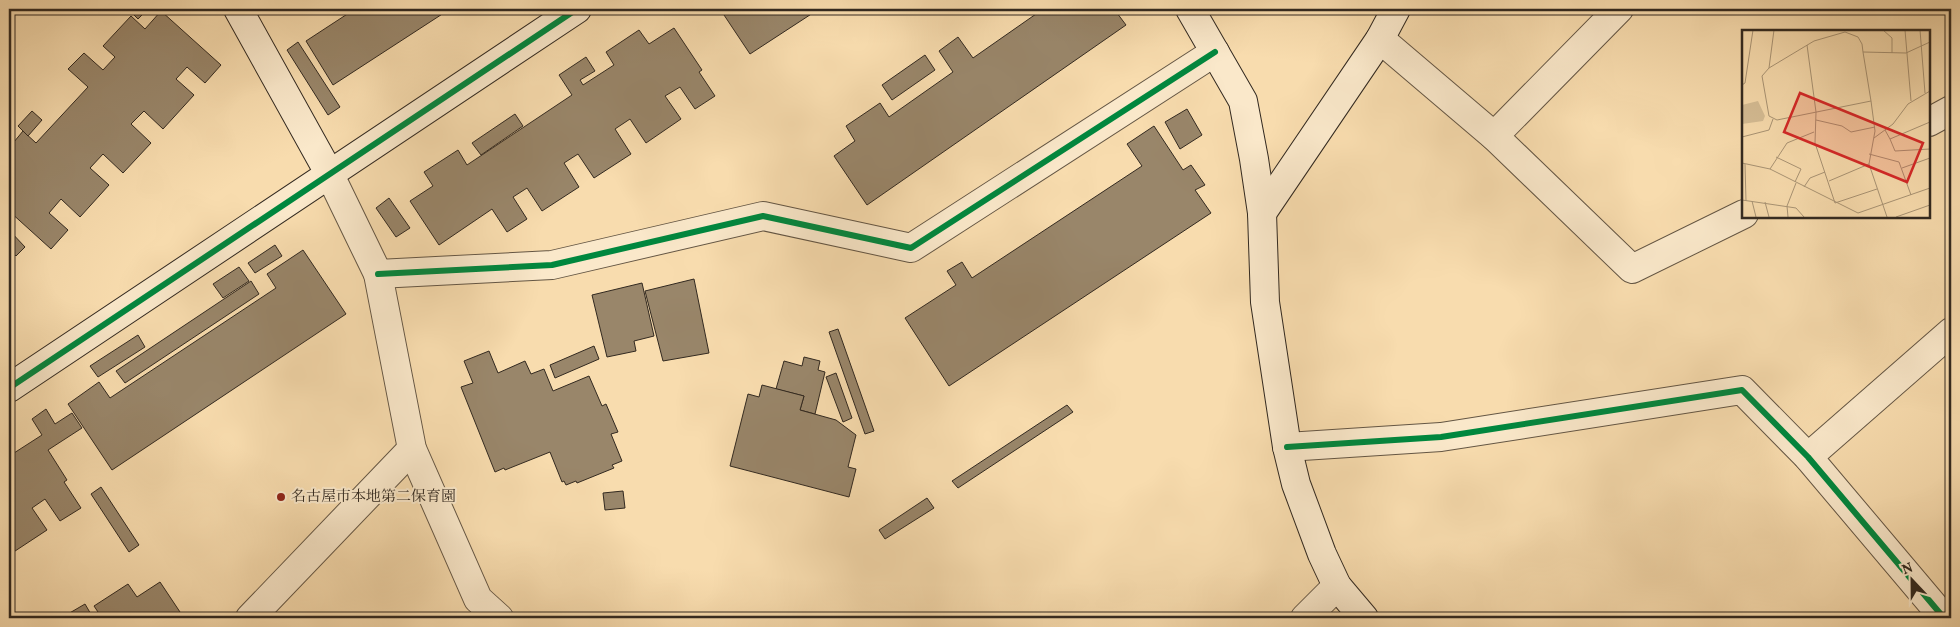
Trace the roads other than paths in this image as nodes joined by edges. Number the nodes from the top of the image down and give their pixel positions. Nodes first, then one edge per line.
1 (238, 9) edge
2 (577, 9) edge
3 (1190, 9) edge
4 (1396, 9) edge
5 (1619, 9) edge
6 (1380, 39) junction
7 (1215, 52) junction
8 (1951, 110) edge
9 (1930, 121) edge
10 (1494, 136) junction
11 (329, 174) junction
12 (1262, 212) junction
13 (1742, 215) edge
14 (378, 274) junction
15 (1951, 332) edge
16 (9, 388) edge
17 (1287, 447) junction
18 (412, 449) junction
19 (1808, 457) junction
20 (1338, 586) junction
21 (250, 618) edge
22 (499, 618) edge
23 (1305, 618) edge
24 (1364, 618) edge
25 (1944, 618) edge

1 - 11 street
2 - 11 street
3 - 7 street
4 - 6 street
5 - 10 street
6 - 10 street
6 - 12 street
7 - 12 street
7 - 14 street
8 - 9 street
10 - 13 street
11 - 14 street
11 - 16 street
12 - 17 street
14 - 18 street
15 - 19 street
17 - 19 street
17 - 20 street
18 - 21 street
18 - 22 street
19 - 25 street
20 - 23 street
20 - 24 street

